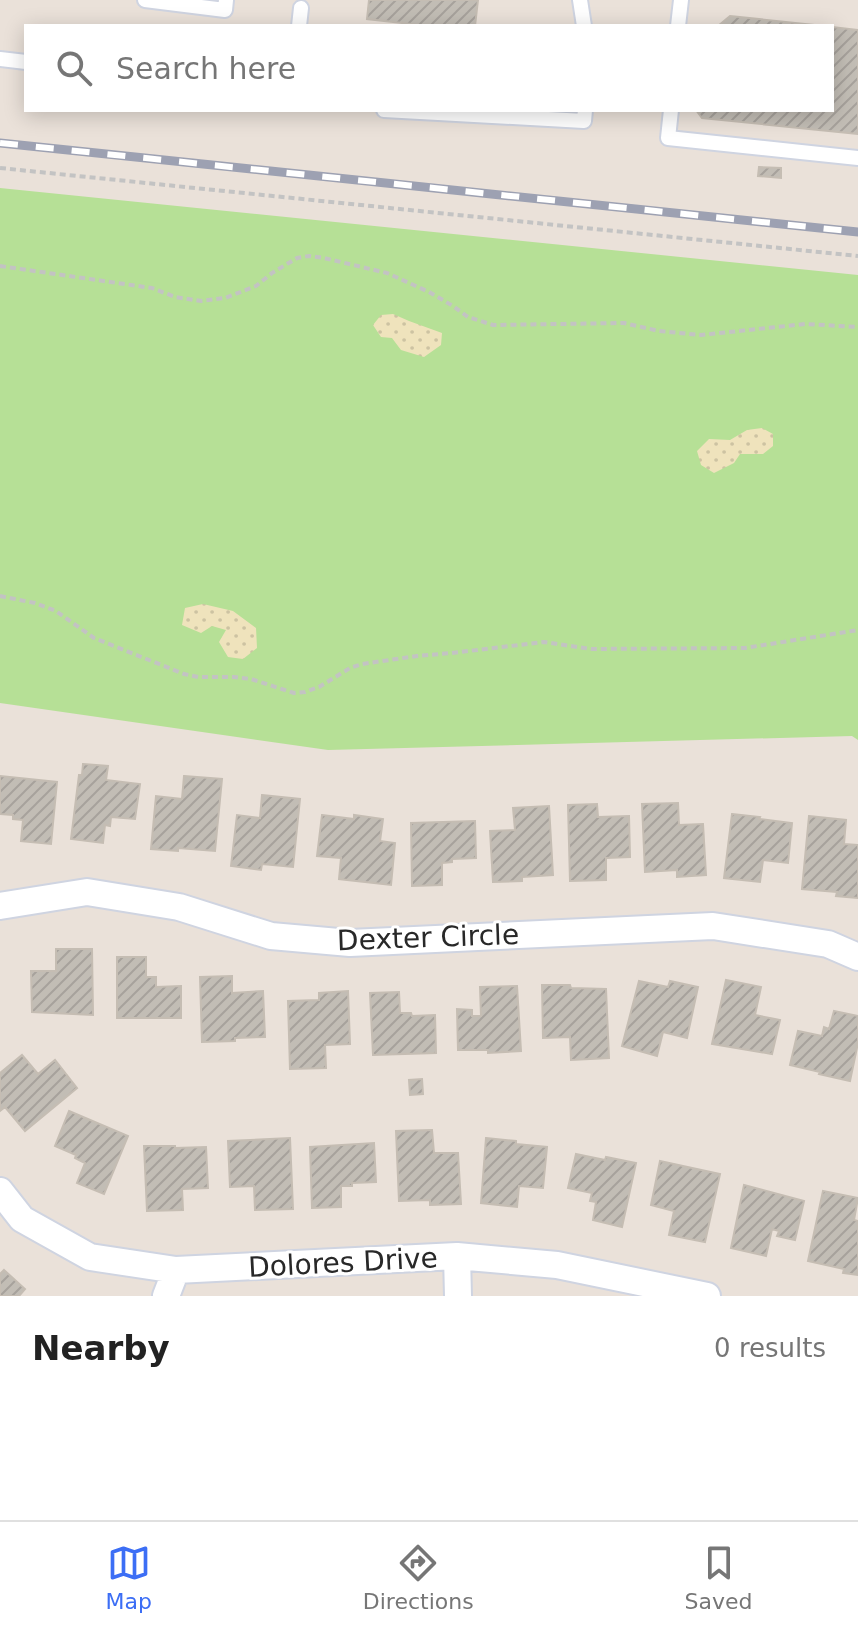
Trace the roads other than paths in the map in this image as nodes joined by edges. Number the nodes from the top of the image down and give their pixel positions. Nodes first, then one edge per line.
1 (145, 0) edge
2 (226, 0) edge
3 (580, 0) edge
4 (681, 0) edge
5 (301, 8) dead end
6 (299, 24) edge
7 (584, 24) edge
8 (678, 24) edge
9 (0, 59) edge
10 (24, 62) edge
11 (420, 112) edge
12 (585, 112) edge
13 (671, 112) edge
14 (858, 158) edge
15 (0, 906) edge
16 (858, 957) edge
17 (0, 1191) edge
18 (457, 1256) junction
19 (176, 1270) junction
20 (166, 1296) edge
21 (458, 1296) edge
22 (707, 1296) edge

1 - 2 lane
3 - 7 lane
4 - 8 lane
5 - 6 lane
9 - 10 lane
11 - 12 lane
13 - 14 lane
15 - 16 street, Dexter Circle
17 - 19 street, Dolores Drive
18 - 19 street, Dolores Drive
18 - 21 street
18 - 22 street, Dolores Drive
19 - 20 street

